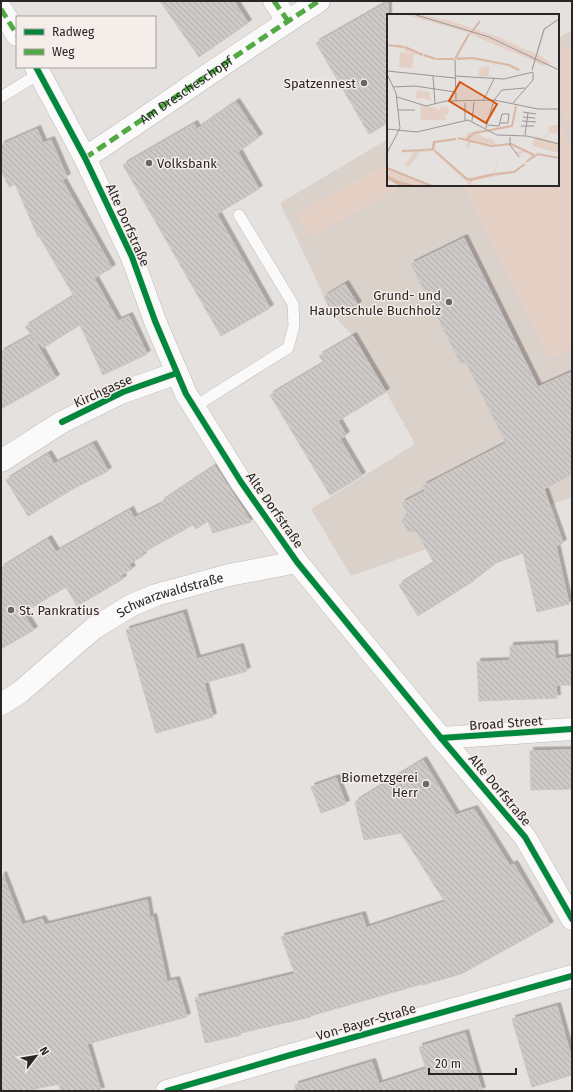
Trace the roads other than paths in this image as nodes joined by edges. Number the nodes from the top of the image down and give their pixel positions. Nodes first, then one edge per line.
1 (274, 1) edge
2 (319, 1) edge
3 (1, 9) edge
4 (288, 21) junction
5 (16, 33) edge
6 (38, 70) edge
7 (1, 97) edge
8 (85, 158) junction
9 (239, 215) dead end
10 (176, 372) junction
11 (194, 407) junction
12 (1, 461) edge
13 (297, 562) junction
14 (1, 704) edge
15 (572, 729) edge
16 (441, 738) junction
17 (572, 918) edge
18 (572, 976) edge
19 (167, 1091) edge

1 - 4 street
2 - 4 street, Am Drescheschopf
3 - 5 street
4 - 8 street, Am Drescheschopf
6 - 7 lane
6 - 8 street, Alte Dorfstraße
8 - 10 street, Alte Dorfstraße
9 - 11 lane
10 - 11 street, Alte Dorfstraße
10 - 12 street, Kirchgasse
11 - 13 street, Alte Dorfstraße
13 - 14 street, Schwarzwaldstraße
13 - 16 street, Alte Dorfstraße
15 - 16 street, Broad Street
16 - 17 street, Alte Dorfstraße
18 - 19 street, Von-Bayer-Straße

